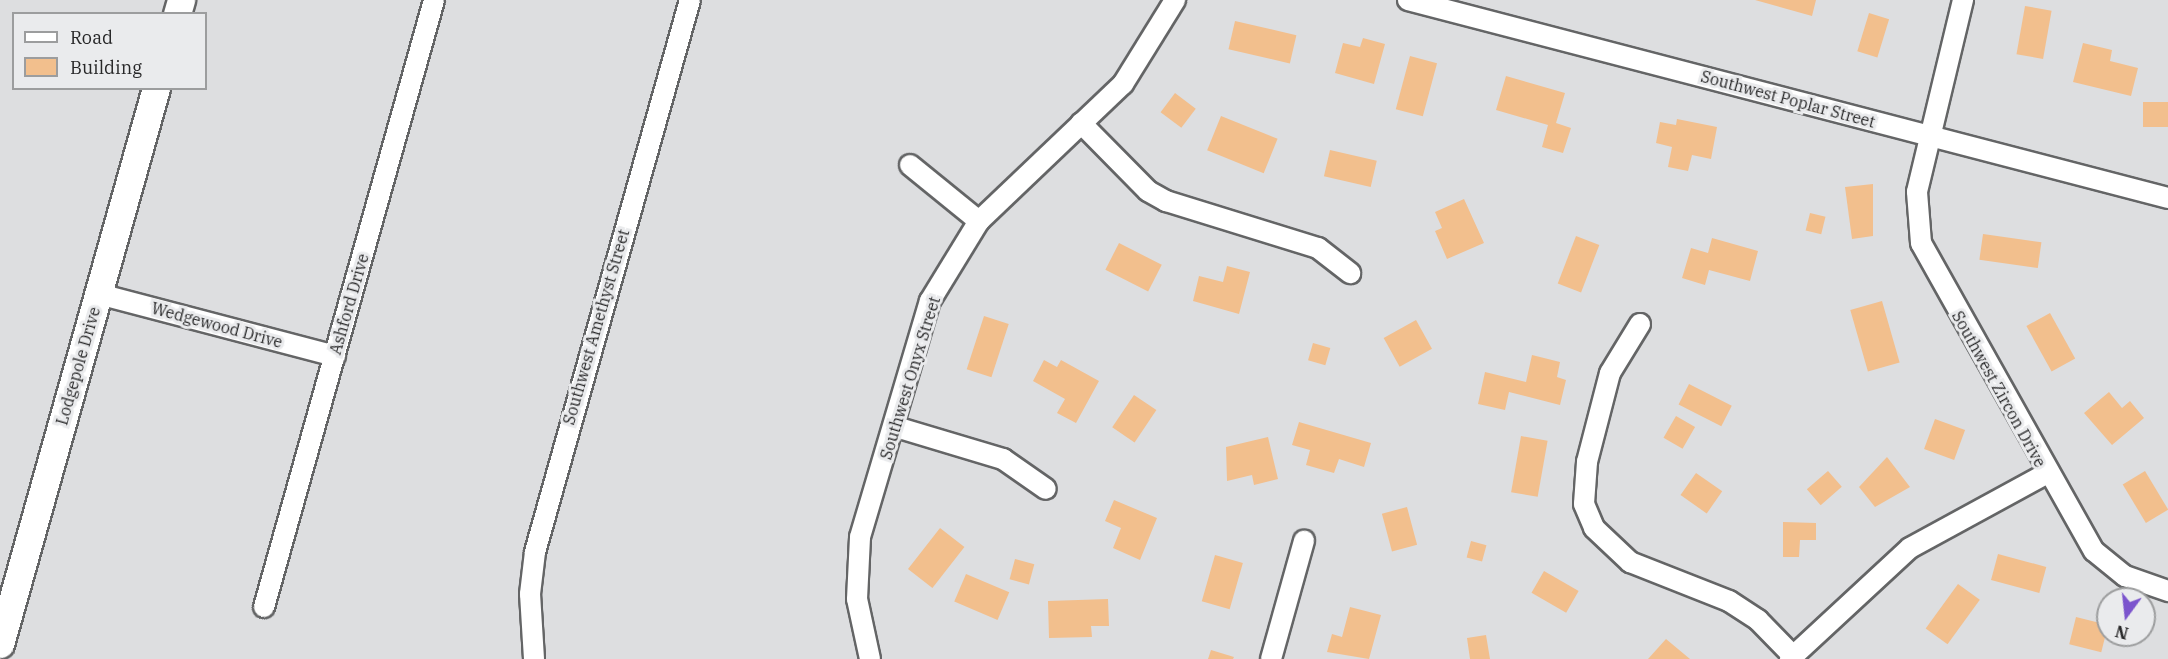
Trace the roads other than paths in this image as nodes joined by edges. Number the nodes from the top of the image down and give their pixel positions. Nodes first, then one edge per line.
1 (434, 0) edge
2 (690, 0) edge
3 (1175, 0) edge
4 (1408, 0) edge
5 (1963, 0) edge
6 (155, 90) edge
7 (1082, 123) junction
8 (1932, 137) junction
9 (910, 165) dead end
10 (2168, 198) edge
11 (979, 221) junction
12 (1350, 273) dead end
13 (99, 294) junction
14 (1640, 324) dead end
15 (335, 356) junction
16 (896, 427) junction
17 (2046, 474) junction
18 (1046, 489) dead end
19 (1304, 541) dead end
20 (2168, 591) edge
21 (264, 607) dead end
22 (0, 644) edge
23 (1792, 658) edge
24 (534, 659) edge
25 (870, 659) edge
26 (1271, 659) edge

1 - 15 street, Ashford Drive
2 - 24 street, Southwest Amethyst Street
3 - 7 street, Southwest Onyx Street
4 - 8 street, Southwest Poplar Street
5 - 8 street, Southwest Zircon Drive
6 - 13 street, Lodgepole Drive
7 - 11 street, Southwest Onyx Street
7 - 12 street
8 - 10 street, Southwest Poplar Street
8 - 17 street, Southwest Zircon Drive
9 - 11 street
11 - 16 street, Southwest Onyx Street
13 - 15 street, Wedgewood Drive
13 - 22 street, Lodgepole Drive
14 - 23 street
15 - 21 street, Ashford Drive
16 - 18 street
16 - 25 street, Southwest Onyx Street
17 - 20 street, Southwest Zircon Drive
17 - 23 street
19 - 26 street

